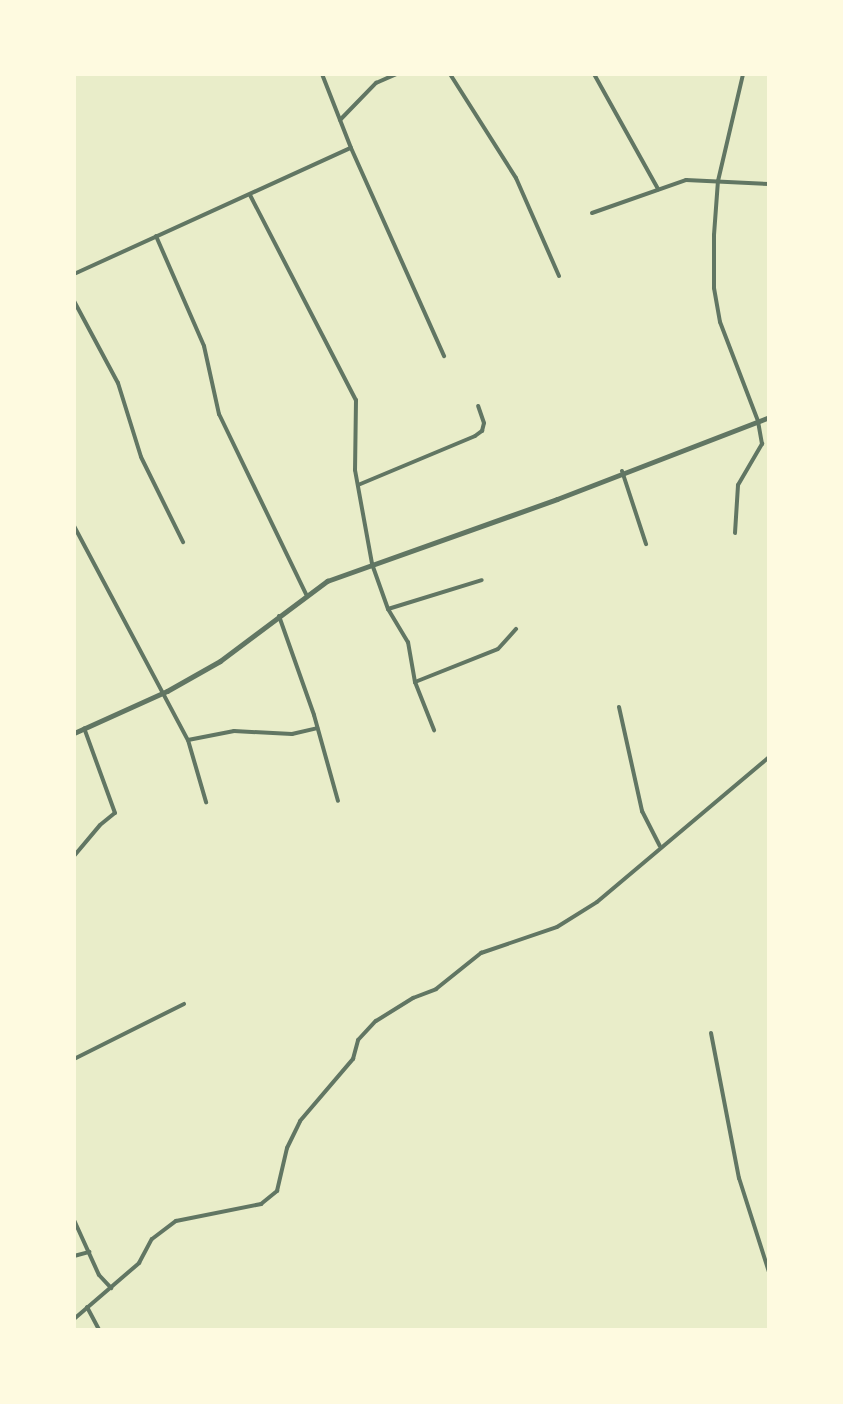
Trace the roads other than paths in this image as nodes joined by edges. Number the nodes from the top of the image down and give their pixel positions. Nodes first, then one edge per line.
1 (322, 74) edge
2 (396, 74) edge
3 (450, 74) edge
4 (594, 74) edge
5 (743, 74) edge
6 (340, 120) junction
7 (351, 148) junction
8 (718, 181) junction
9 (769, 184) edge
10 (658, 189) junction
11 (250, 195) junction
12 (592, 213) dead end
13 (156, 236) junction
14 (74, 274) edge
15 (559, 276) dead end
16 (74, 301) edge
17 (444, 356) dead end
18 (478, 406) dead end
19 (769, 417) edge
20 (758, 421) junction
21 (622, 471) junction
22 (358, 485) junction
23 (74, 526) edge
24 (735, 533) dead end
25 (183, 542) dead end
26 (646, 544) dead end
27 (372, 564) junction
28 (482, 580) dead end
29 (306, 594) junction
30 (388, 609) junction
31 (278, 615) junction
32 (516, 629) dead end
33 (415, 682) junction
34 (163, 693) junction
35 (619, 707) dead end
36 (84, 728) junction
37 (317, 728) junction
38 (434, 730) dead end
39 (74, 733) edge
40 (188, 740) junction
41 (769, 757) edge
42 (338, 801) dead end
43 (206, 802) dead end
44 (660, 846) junction
45 (74, 856) edge
46 (184, 1004) dead end
47 (711, 1033) dead end
48 (74, 1059) edge
49 (74, 1220) edge
50 (89, 1252) junction
51 (74, 1256) edge
52 (769, 1272) edge
53 (111, 1288) junction
54 (87, 1307) junction
55 (74, 1319) edge
56 (99, 1330) edge

1 - 6 street
2 - 6 street
3 - 15 street
4 - 10 street
5 - 8 street
6 - 7 street
7 - 11 street
7 - 17 street
8 - 9 street
8 - 10 street
8 - 20 street
10 - 12 street
11 - 13 street
11 - 22 street
13 - 14 street
13 - 29 street
16 - 25 street
18 - 22 street
19 - 20 street
20 - 21 street
20 - 24 street
21 - 26 street
21 - 27 street
22 - 27 street
23 - 34 street
27 - 29 street
27 - 30 street
28 - 30 street
29 - 31 street
30 - 33 street
31 - 34 street
31 - 37 street
32 - 33 street
33 - 38 street
34 - 36 street
34 - 40 street
35 - 44 street
36 - 39 street
36 - 45 street
37 - 40 street
37 - 42 street
40 - 43 street
41 - 44 street
44 - 53 street
46 - 48 street
47 - 52 street
49 - 50 street
50 - 51 street
50 - 53 street
53 - 54 street
54 - 55 street
54 - 56 street

